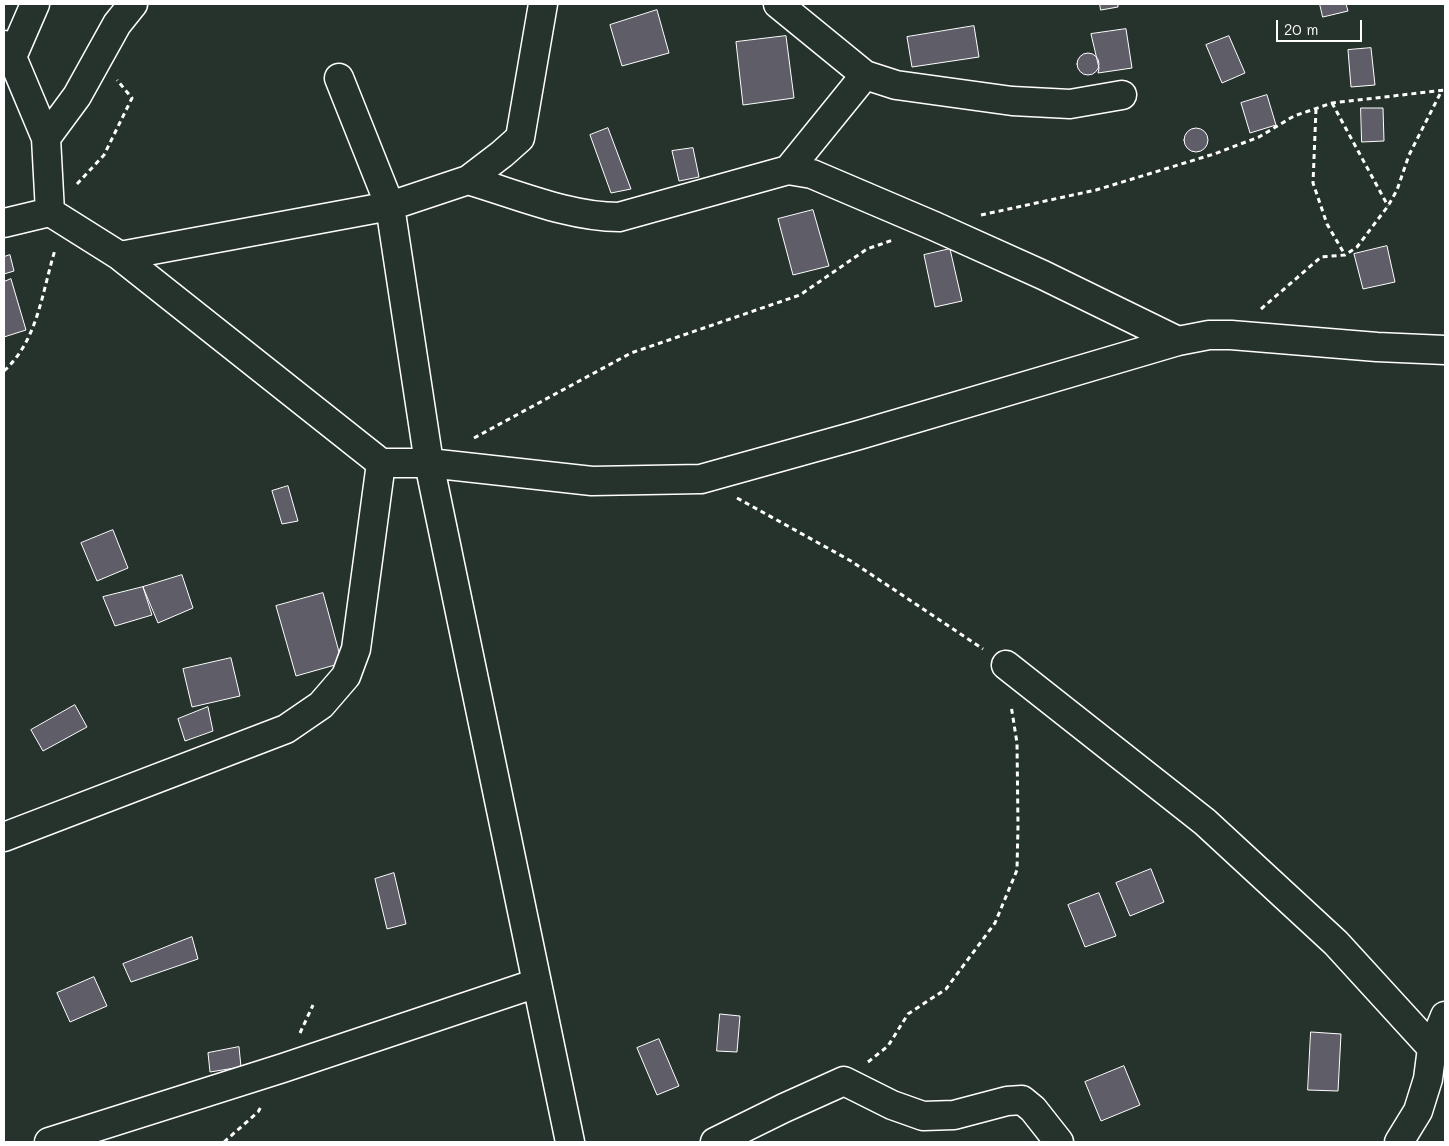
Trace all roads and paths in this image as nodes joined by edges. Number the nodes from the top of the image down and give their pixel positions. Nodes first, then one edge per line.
1 (35, 4) edge
2 (133, 4) edge
3 (543, 4) edge
4 (778, 4) edge
5 (8, 51) edge
6 (865, 75) junction
7 (339, 78) dead end
8 (1442, 90) dead end
9 (1122, 95) dead end
10 (1332, 103) dead end
11 (1316, 109) dead end
12 (46, 138) junction
13 (788, 170) junction
14 (468, 180) junction
15 (390, 206) junction
16 (1388, 206) junction
17 (50, 212) junction
18 (4, 223) edge
19 (1345, 255) junction
20 (120, 256) junction
21 (1231, 336) junction
22 (1178, 341) junction
23 (1445, 350) edge
24 (381, 463) junction
25 (428, 463) junction
26 (701, 478) junction
27 (1006, 665) junction
28 (4, 837) edge
29 (537, 983) junction
30 (1445, 1016) edge
31 (1432, 1048) junction
32 (844, 1081) junction
33 (49, 1142) edge
34 (570, 1142) edge
35 (715, 1142) edge
36 (1059, 1142) edge
37 (1399, 1142) edge

1 - 5 street
2 - 12 street
3 - 14 street
4 - 6 street
5 - 12 street
6 - 9 street
6 - 13 street
7 - 15 street
8 - 16 path
10 - 16 path
11 - 19 path
12 - 17 street
13 - 14 street
13 - 22 street
14 - 15 street
15 - 20 street
15 - 25 street
16 - 19 path
17 - 18 street
17 - 20 street
19 - 21 path
20 - 24 street
21 - 22 street
21 - 23 street
22 - 26 street
24 - 25 street
24 - 28 street
25 - 26 street
25 - 29 street
26 - 27 path
27 - 31 street
27 - 32 path
29 - 33 street
29 - 34 street
30 - 31 street
31 - 37 street
32 - 35 street
32 - 36 street

